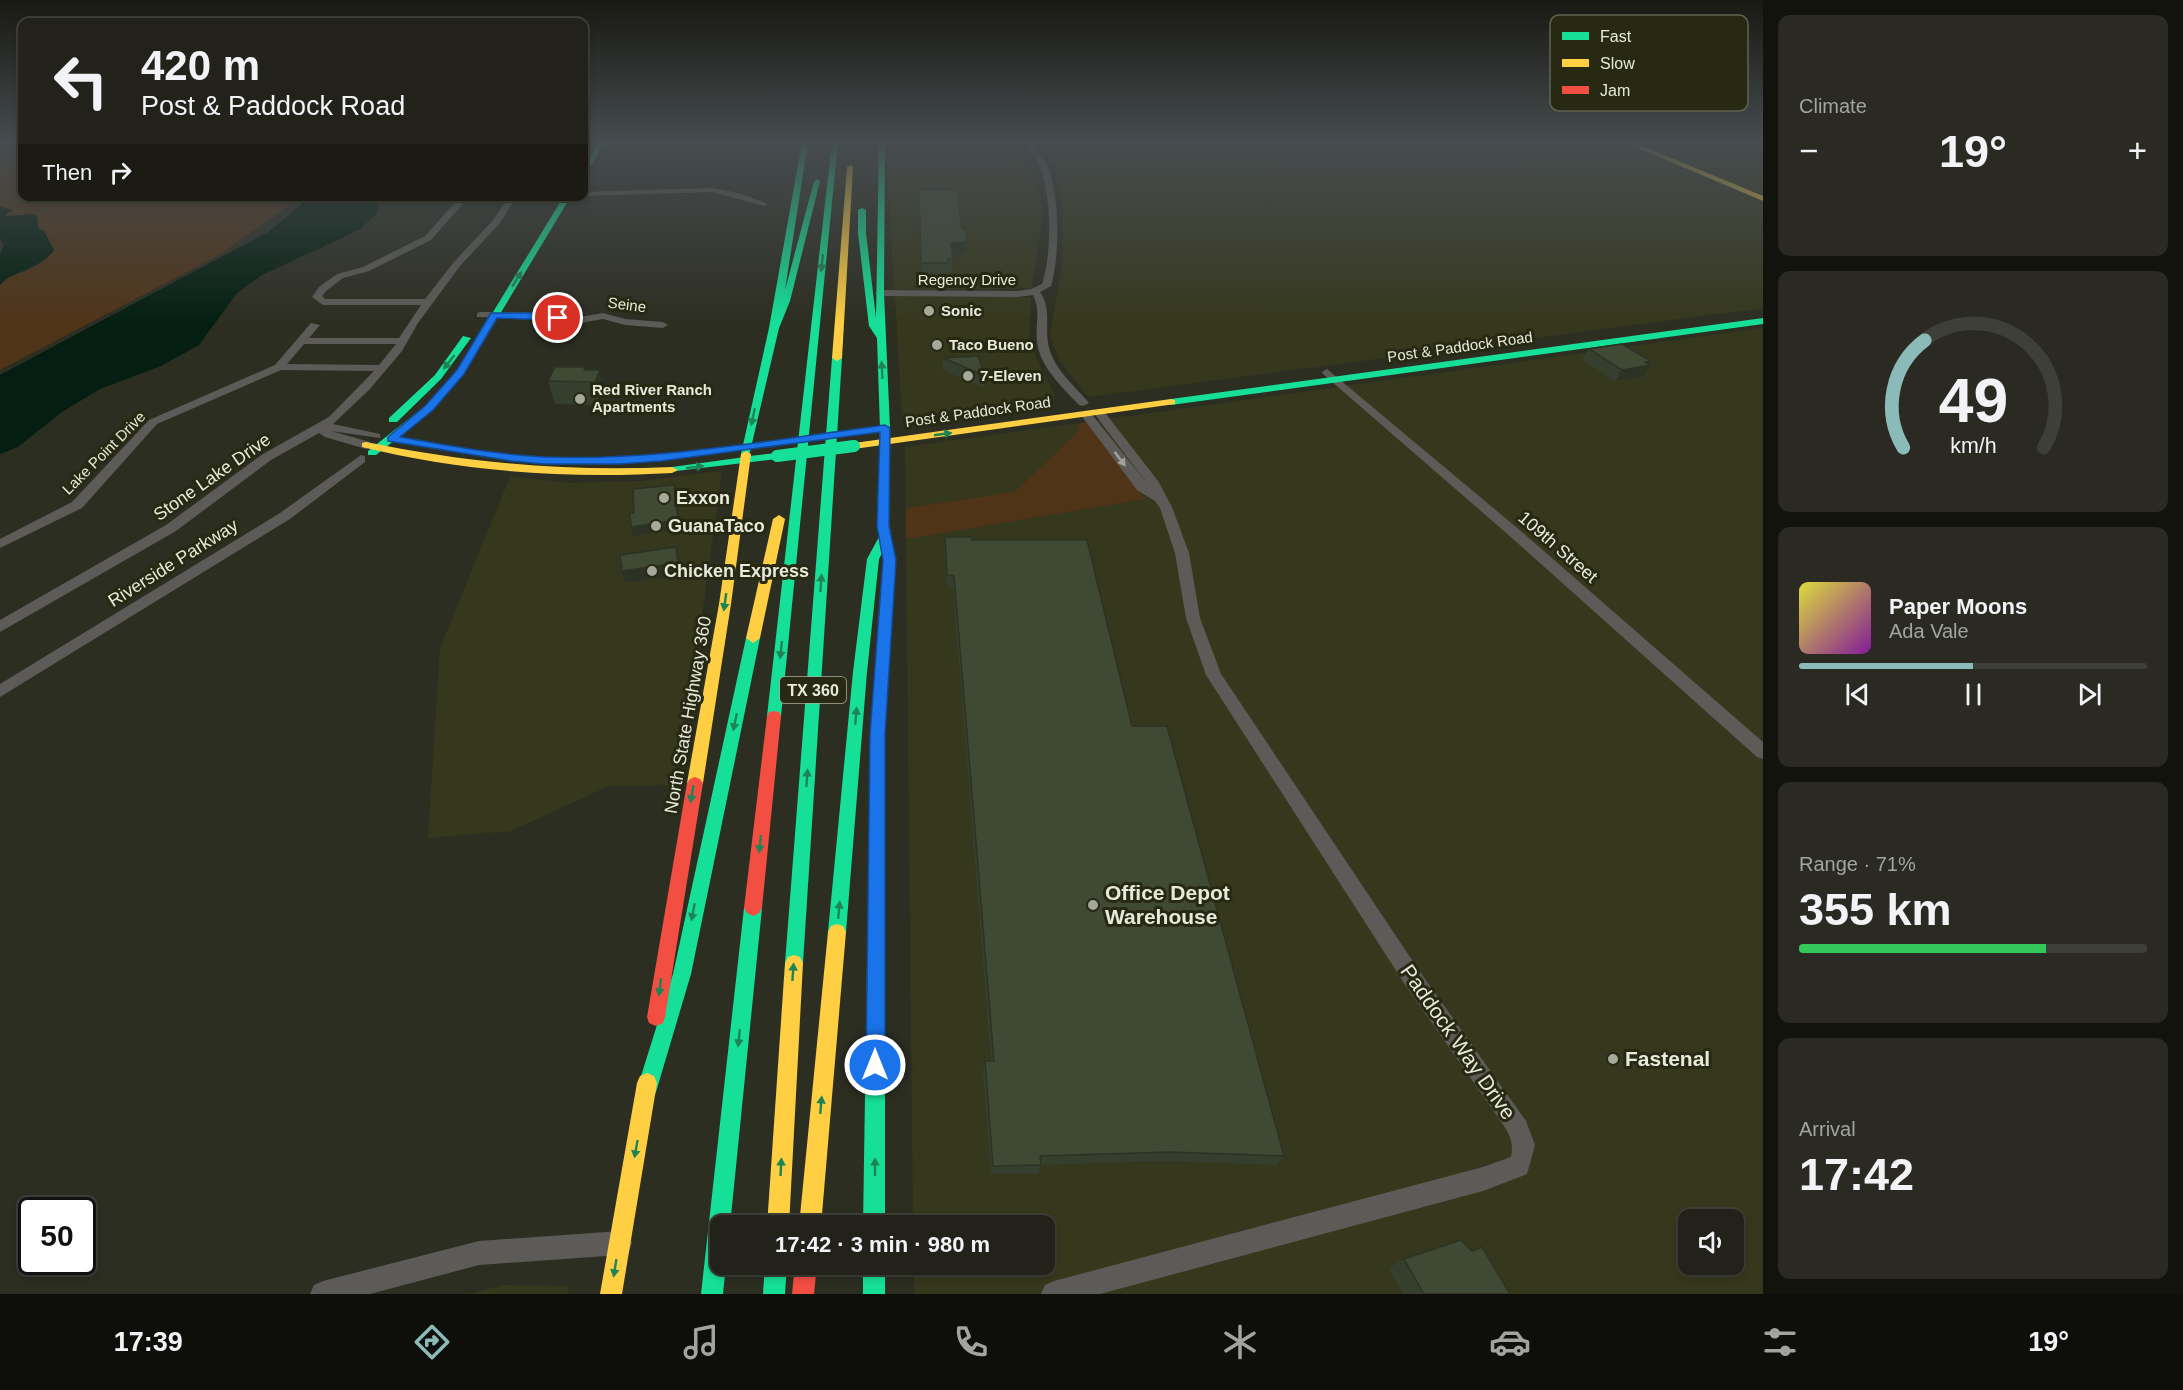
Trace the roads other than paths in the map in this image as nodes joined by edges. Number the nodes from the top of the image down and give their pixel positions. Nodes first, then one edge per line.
1 (460, 202) edge
2 (509, 202) edge
3 (552, 202) edge
4 (564, 202) edge
5 (759, 202) edge
6 (795, 202) edge
7 (811, 202) edge
8 (828, 202) edge
9 (848, 202) edge
10 (860, 202) edge
11 (881, 202) edge
12 (1050, 202) edge
13 (764, 204) dead end
14 (1035, 291) junction
15 (880, 293) junction
16 (428, 302) junction
17 (480, 315) junction
18 (495, 315) junction
19 (1761, 318) edge
20 (315, 325) dead end
21 (663, 325) dead end
22 (774, 328) junction
23 (881, 337) junction
24 (302, 341) junction
25 (403, 341) junction
26 (279, 367) junction
27 (382, 368) junction
28 (1332, 376) junction
29 (1089, 410) junction
30 (321, 428) junction
31 (885, 435) junction
32 (391, 439) junction
33 (371, 447) junction
34 (746, 454) junction
35 (555, 466) junction
36 (799, 466) junction
37 (884, 538) junction
38 (0, 544) edge
39 (0, 627) edge
40 (0, 691) edge
41 (1761, 748) edge
42 (646, 1092) junction
43 (779, 1215) edge
44 (811, 1215) edge
45 (874, 1215) edge
46 (620, 1243) junction
47 (775, 1275) edge
48 (805, 1275) edge
49 (874, 1275) edge
50 (323, 1294) edge
51 (611, 1294) edge
52 (712, 1294) edge
53 (774, 1294) edge
54 (803, 1294) edge
55 (874, 1294) edge
56 (1054, 1294) edge

1 - 16 street
2 - 16 street, Stone Lake Drive
3 - 17 main road, Riverside Parkway
18 -> 4 main road, Riverside Parkway
5 - 13 street
6 - 22 main road, North State Highway 360
7 - 22 main road
8 -> 36 main road, TX 360
43 -> 9 main road, TX 360
10 -> 23 main road, TX 360
11 - 15 main road
12 - 14 street, Regency Drive
14 - 15 street, Regency Drive
14 - 29 street, Paddock Way Drive
15 - 23 main road
16 - 25 street, Stone Lake Drive
17 - 18 street, Seine
17 -> 33 main road, Riverside Parkway
18 - 21 street, Seine
18 - 32 main road, Riverside Parkway
19 - 28 main road, Post & Paddock Road
20 - 24 street, Lake Point Drive
22 -> 34 main road, North State Highway 360
31 -> 23 main road
24 - 25 street
24 - 26 street, Lake Point Drive
25 - 27 street, Stone Lake Drive
26 - 27 street
26 - 38 street, Lake Point Drive
27 - 30 street, Stone Lake Drive
28 - 29 main road, Post & Paddock Road
28 - 41 street, 109th Street
29 - 31 main road, Post & Paddock Road
29 - 56 street, Paddock Way Drive
30 - 33 street, Post & Paddock Road
30 - 39 street, Stone Lake Drive
31 - 34 main road, Post & Paddock Road, bridge
31 - 37 main road
32 - 33 main road, Riverside Parkway
32 - 35 main road, Post & Paddock Road
33 - 35 main road, Post & Paddock Road
33 - 40 street, Riverside Parkway
34 - 35 main road, Post & Paddock Road
34 -> 42 main road, North State Highway 360
36 -> 42 main road
36 -> 52 main road, TX 360
44 -> 37 main road
45 -> 37 main road
42 -> 46 main road, North State Highway 360
46 - 50 street
46 -> 51 main road, North State Highway 360
47 - 53 main road
48 - 54 main road
49 - 55 main road

